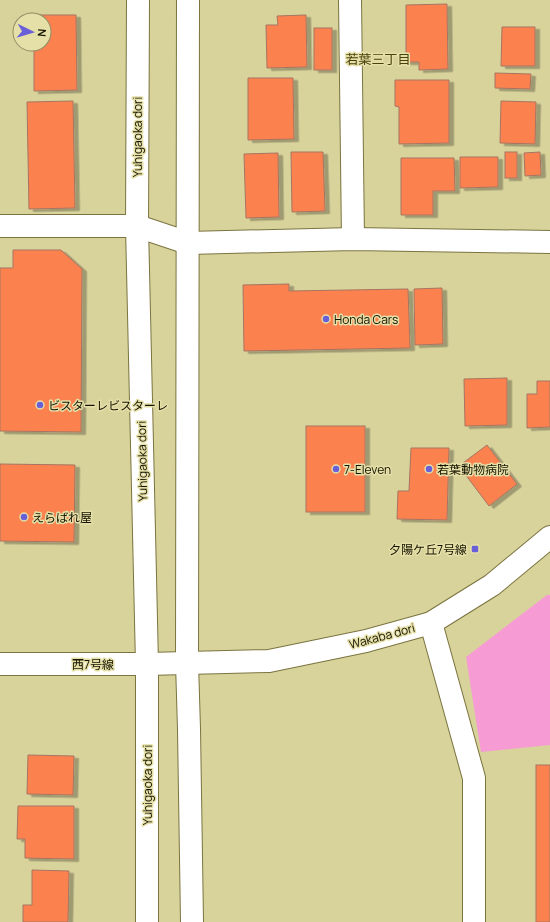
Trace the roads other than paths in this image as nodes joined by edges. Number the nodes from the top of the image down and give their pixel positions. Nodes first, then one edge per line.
1 (138, 0) edge
2 (188, 0) edge
3 (350, 0) edge
4 (0, 226) edge
5 (137, 226) junction
6 (353, 239) junction
7 (550, 242) edge
8 (188, 243) junction
9 (549, 540) edge
10 (431, 623) junction
11 (187, 663) junction
12 (0, 664) edge
13 (147, 664) junction
14 (147, 922) edge
15 (192, 922) edge
16 (474, 922) edge

1 - 5 main road, Yuhigaoka dori
2 - 8 main road
3 - 6 main road
4 - 5 main road
5 - 8 main road
5 - 13 main road, Yuhigaoka dori
6 - 7 main road
6 - 8 main road
8 - 11 main road
9 - 10 main road, Wakaba dori
10 - 11 main road, Wakaba dori
10 - 16 main road
11 - 13 main road, 西7号線
11 - 15 main road
12 - 13 main road, 西7号線
13 - 14 main road, Yuhigaoka dori

